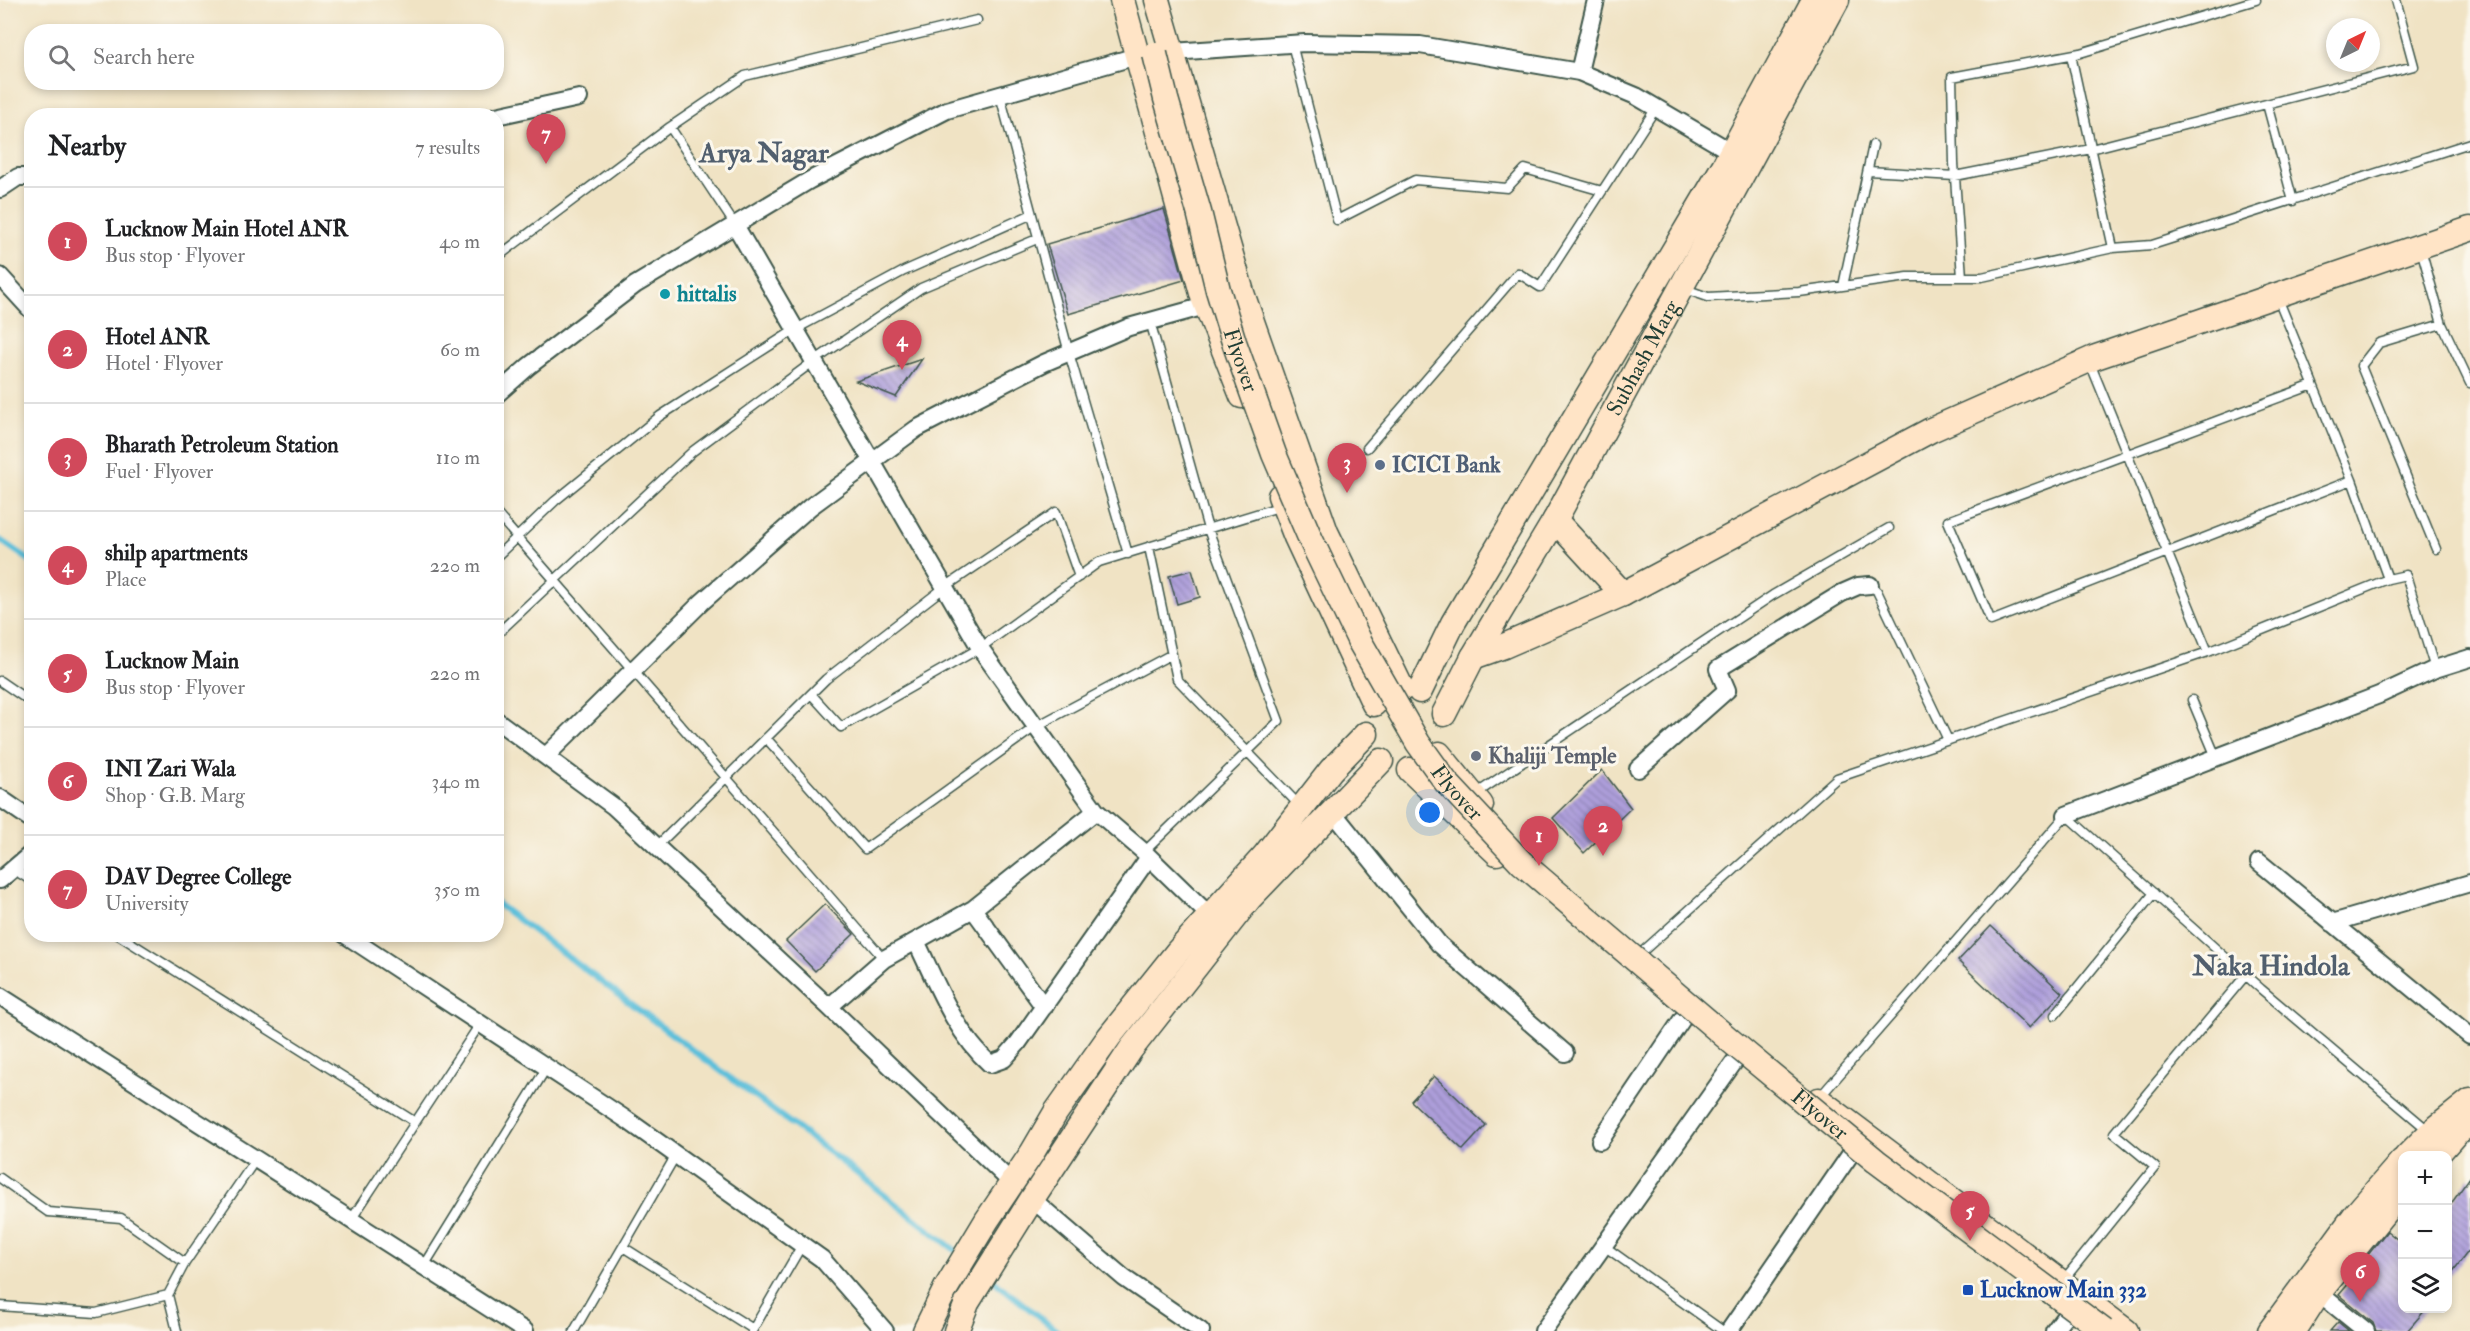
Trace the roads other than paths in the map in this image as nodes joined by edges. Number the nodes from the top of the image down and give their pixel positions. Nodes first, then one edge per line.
1 (1122, 0) edge
2 (1596, 0) edge
3 (1814, 0) edge
4 (1837, 0) edge
5 (2256, 0) edge
6 (2396, 0) edge
7 (1146, 4) edge
8 (977, 20) dead end
9 (1292, 44) junction
10 (1155, 54) junction
11 (2071, 55) junction
12 (1579, 72) junction
13 (1000, 95) junction
14 (579, 98) dead end
15 (2267, 104) junction
16 (1656, 108) junction
17 (504, 114) edge
18 (670, 127) junction
19 (2470, 143) edge
20 (1873, 145) dead end
21 (2091, 149) junction
22 (1740, 157) junction
23 (1868, 171) junction
24 (1955, 176) junction
25 (24, 177) edge
26 (0, 189) edge
27 (1602, 191) junction
28 (2293, 201) junction
29 (1030, 215) junction
30 (735, 225) junction
31 (2470, 229) edge
32 (1037, 239) junction
33 (2420, 246) junction
34 (2113, 248) junction
35 (504, 252) edge
36 (0, 276) edge
37 (1962, 277) junction
38 (1843, 286) junction
39 (1681, 288) junction
40 (1243, 296) junction
41 (2276, 296) junction
42 (24, 302) edge
43 (1207, 306) junction
44 (1150, 321) junction
45 (2442, 324) junction
46 (796, 329) junction
47 (1068, 353) junction
48 (2089, 360) junction
49 (814, 361) junction
50 (2470, 383) edge
51 (2313, 385) junction
52 (504, 388) edge
53 (1367, 448) dead end
54 (2127, 454) junction
55 (872, 461) junction
56 (2352, 480) junction
57 (1313, 496) junction
58 (1284, 506) junction
59 (1555, 520) junction
60 (504, 522) edge
61 (1890, 528) dead end
62 (1208, 529) junction
63 (518, 537) junction
64 (1149, 547) junction
65 (2436, 549) dead end
66 (504, 550) edge
67 (2168, 552) junction
68 (1128, 554) junction
69 (1079, 577) junction
70 (2388, 579) junction
71 (555, 580) junction
72 (1870, 585) joint
73 (945, 586) junction
74 (1623, 594) junction
75 (504, 628) edge
76 (980, 648) junction
77 (2208, 652) junction
78 (1172, 654) junction
79 (1473, 657) junction
80 (2470, 658) edge
81 (2435, 669) junction
82 (633, 671) junction
83 (0, 681) edge
84 (1411, 690) junction
85 (811, 694) junction
86 (24, 698) edge
87 (2192, 700) dead end
88 (1374, 704) junction
89 (1444, 714) junction
90 (504, 726) edge
91 (1035, 727) junction
92 (1366, 734) junction
93 (766, 738) junction
94 (1948, 740) junction
95 (1246, 752) junction
96 (1439, 753) junction
97 (546, 756) junction
98 (2216, 757) junction
99 (1381, 761) junction
100 (1638, 769) dead end
101 (1410, 770) junction
102 (726, 778) junction
103 (1473, 796) junction
104 (0, 798) edge
105 (1302, 807) junction
106 (1096, 811) junction
107 (1332, 811) junction
108 (24, 814) edge
109 (2066, 815) junction
110 (656, 847) junction
111 (1147, 854) junction
112 (24, 860) edge
113 (2259, 862) dead end
114 (6, 875) edge
115 (24, 879) edge
116 (2470, 884) edge
117 (2154, 893) junction
118 (973, 909) junction
119 (1210, 916) junction
120 (2332, 923) junction
121 (916, 941) junction
122 (130, 942) edge
123 (356, 942) edge
124 (1642, 952) junction
125 (884, 959) junction
126 (2246, 975) junction
127 (0, 996) edge
128 (829, 1007) junction
129 (1044, 1007) junction
130 (1685, 1015) junction
131 (2055, 1015) dead end
132 (480, 1024) junction
133 (2470, 1036) edge
134 (1565, 1053) dead end
135 (1737, 1058) junction
136 (547, 1067) junction
137 (2470, 1101) edge
138 (1812, 1107) junction
139 (416, 1122) junction
140 (2470, 1125) edge
141 (1864, 1134) junction
142 (1600, 1141) dead end
143 (2433, 1144) edge
144 (2416, 1151) edge
145 (676, 1155) junction
146 (1851, 1155) junction
147 (256, 1159) junction
148 (2398, 1167) edge
149 (0, 1178) edge
150 (1012, 1183) junction
151 (2398, 1197) edge
152 (1032, 1199) junction
153 (351, 1220) junction
154 (802, 1245) junction
155 (1604, 1246) junction
156 (623, 1247) junction
157 (185, 1263) junction
158 (424, 1266) junction
159 (2319, 1293) junction
160 (168, 1295) junction
161 (0, 1306) edge
162 (2066, 1306) edge
163 (753, 1330) edge
164 (177, 1331) edge
165 (525, 1331) edge
166 (574, 1331) edge
167 (885, 1331) edge
168 (924, 1331) edge
169 (956, 1331) edge
170 (1202, 1331) edge
171 (1544, 1331) edge
172 (1723, 1331) edge
173 (1729, 1331) edge
174 (2089, 1331) edge
175 (2104, 1331) edge
176 (2126, 1331) edge
177 (2270, 1331) edge
178 (2294, 1331) edge
179 (2366, 1331) edge

1 - 10 main road
2 - 12 street
3 - 22 main road
4 - 22 main road, Subhash Marg
5 - 11 lane
6 - 15 lane
7 - 10 main road, Flyover
8 - 18 lane
9 - 10 street
9 - 12 street
9 - 27 lane
10 - 13 street
10 - 40 main road
10 - 43 main road
10 - 175 main road, Flyover, bridge
11 - 21 lane
11 - 24 lane
12 - 16 street
13 - 29 lane
13 - 30 street
14 - 17 street
15 - 21 lane
15 - 28 lane
16 - 22 street
16 - 27 lane
18 - 30 lane
18 - 35 lane
19 - 28 lane
20 - 23 lane
21 - 24 lane
21 - 34 lane
22 - 39 main road, Subhash Marg
22 - 84 main road
23 - 24 lane
23 - 38 lane
24 - 37 lane
25 - 26 street
27 - 53 lane
28 - 34 lane
29 - 32 lane
29 - 46 lane
30 - 46 street
30 - 52 street
31 - 33 main road
32 - 47 lane
32 - 49 lane
33 - 41 main road
33 - 45 lane
34 - 37 lane
36 - 42 street
37 - 38 lane
38 - 39 lane
39 - 59 main road, Subhash Marg
40 - 43 street
40 - 57 main road
41 - 48 main road
41 - 51 lane
43 - 44 street
43 - 58 main road
44 - 47 street
44 - 62 lane
45 - 50 lane
45 - 65 lane
46 - 49 street
46 - 63 lane
47 - 55 street
47 - 68 lane
48 - 54 lane
48 - 74 main road
49 - 55 street
49 - 71 lane
51 - 54 lane
51 - 56 lane
54 - 67 lane
54 - 67 lane
55 - 73 street
55 - 82 street
56 - 67 lane
56 - 70 lane
57 - 58 lane
57 - 84 main road
58 - 62 lane
58 - 88 main road
59 - 74 main road
59 - 79 main road, Subhash Marg
60 - 63 lane
61 - 103 lane
62 - 64 lane
62 - 95 lane
63 - 66 lane
63 - 71 lane
64 - 68 lane
64 - 78 lane
67 - 77 lane
68 - 69 lane
69 - 73 lane
69 - 76 lane
70 - 77 lane
70 - 81 lane
71 - 75 lane
71 - 82 lane
72 - 94 lane
72 - 100 street
73 - 76 street
73 - 85 lane
74 - 79 main road
76 - 85 lane
76 - 91 street
77 - 94 lane
78 - 91 lane
78 - 95 lane
79 - 89 main road, Subhash Marg
80 - 81 street
81 - 98 street
82 - 97 street
82 - 102 lane
83 - 86 lane
84 - 88 main road
84 - 89 main road
85 - 93 lane
87 - 98 lane
88 - 92 main road
89 - 96 main road
90 - 97 street
91 - 93 lane
91 - 106 street
92 - 99 main road
92 - 105 main road
93 - 102 lane
94 - 124 lane
95 - 105 lane
95 - 111 lane
96 - 101 main road
96 - 103 main road
97 - 110 street
98 - 109 street
99 - 101 main road
99 - 107 main road
101 - 130 main road
102 - 110 lane
102 - 125 lane
103 - 124 main road
104 - 108 street
105 - 119 main road
106 - 111 street
106 - 118 street
107 - 134 street
107 - 152 main road
109 - 117 lane
109 - 138 lane
110 - 128 street
111 - 119 street
111 - 129 street
112 - 114 street
113 - 120 street
114 - 115 lane
116 - 120 street
117 - 126 lane
117 - 131 lane
118 - 121 street
118 - 129 street
119 - 150 main road
120 - 133 street
121 - 125 street
121 - 129 street
122 - 139 lane
123 - 132 street
124 - 138 main road
125 - 128 street
126 - 143 lane
126 - 162 lane
127 - 147 street
128 - 150 street
130 - 135 main road
130 - 142 street
132 - 136 street
132 - 139 lane
135 - 138 main road
135 - 155 street
136 - 145 street
136 - 158 lane
137 - 143 main road
138 - 141 main road
138 - 146 main road
139 - 153 lane
140 - 143 main road
141 - 146 street
141 - 162 main road
143 - 144 main road
145 - 154 street
145 - 156 lane
146 - 162 main road
146 - 173 street
147 - 153 street
147 - 157 lane
148 - 177 main road
149 - 157 lane
150 - 168 main road
151 - 159 main road
152 - 169 main road
152 - 170 street
153 - 158 street
154 - 163 lane
154 - 167 street
155 - 171 street
155 - 172 lane
156 - 163 lane
156 - 166 lane
157 - 160 lane
158 - 165 street
159 - 178 main road
159 - 179 street
160 - 161 lane
160 - 164 lane
162 - 174 main road
162 - 176 main road

